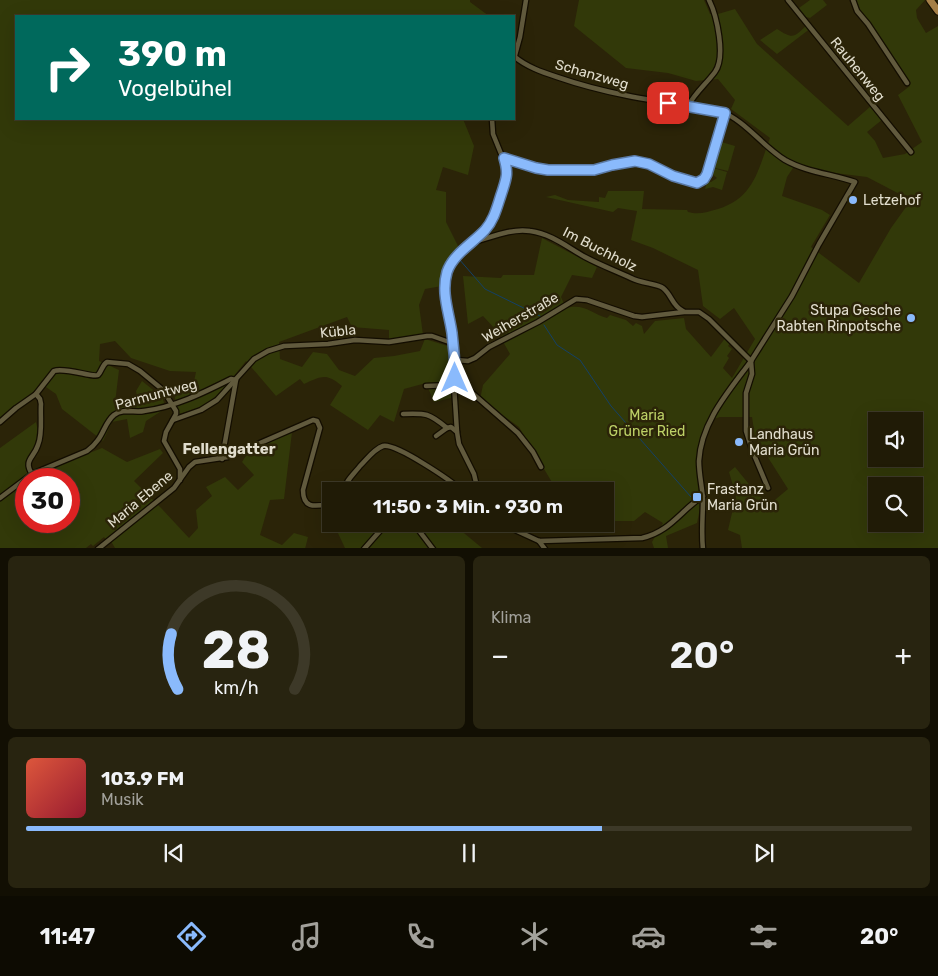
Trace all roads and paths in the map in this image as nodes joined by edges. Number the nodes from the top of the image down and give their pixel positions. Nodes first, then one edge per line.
1 (526, 0) edge
2 (709, 0) edge
3 (788, 0) edge
4 (853, 0) edge
5 (930, 0) edge
6 (938, 11) edge
7 (515, 54) edge
8 (515, 59) edge
9 (906, 83) dead end
10 (688, 106) junction
11 (725, 113) junction
12 (492, 120) edge
13 (911, 152) dead end
14 (504, 158) junction
15 (471, 243) junction
16 (684, 312) junction
17 (452, 343) junction
18 (456, 360) junction
19 (751, 361) junction
20 (742, 373) junction
21 (752, 374) junction
22 (455, 378) junction
23 (236, 380) junction
24 (454, 385) junction
25 (426, 386) dead end
26 (36, 394) junction
27 (172, 404) junction
28 (403, 414) dead end
29 (173, 420) junction
30 (0, 422) edge
31 (448, 428) junction
32 (457, 432) junction
33 (436, 436) dead end
34 (222, 459) junction
35 (541, 467) dead end
36 (28, 468) edge
37 (46, 468) edge
38 (180, 481) junction
39 (348, 482) edge
40 (452, 482) edge
41 (476, 482) edge
42 (15, 487) edge
43 (768, 488) dead end
44 (703, 496) junction
45 (0, 498) edge
46 (322, 504) edge
47 (379, 532) edge
48 (420, 532) edge
49 (518, 532) edge
50 (539, 542) junction
51 (98, 548) edge
52 (364, 548) edge
53 (433, 548) edge
54 (545, 548) edge
55 (703, 548) edge

1 - 7 street
2 - 10 street
3 - 13 street, Rauhenweg
4 - 9 street
5 - 6 main road
8 - 10 street, Schanzweg
10 - 11 street, Schanzweg
11 - 14 street
11 - 19 street, Schanzweg
12 - 14 street
14 - 15 street
15 - 16 street, Im Buchholz
15 - 17 street
16 - 18 street, Weiherstraße
16 - 19 street
17 - 18 street
17 - 23 street, Kübla
18 - 22 street
19 - 20 street
19 - 21 street
20 - 21 street
20 - 44 street
21 - 43 street
22 - 24 street
22 - 35 street
23 - 27 street, Parmuntweg
23 - 29 street, Kübla
23 - 34 street
24 - 25 street
24 - 32 street
26 - 27 street
26 - 30 street
26 - 36 street
27 - 29 street
27 - 37 street, Parmuntweg
28 - 31 street
29 - 38 street
31 - 32 street
31 - 33 street
32 - 41 street
34 - 38 street, Maria Ebene
34 - 46 street, Maria Ebene
38 - 51 street, Maria Ebene
39 - 40 street
42 - 45 street, Parmuntweg
44 - 50 street
44 - 55 street
47 - 52 street
48 - 53 street
49 - 50 street
50 - 54 street

